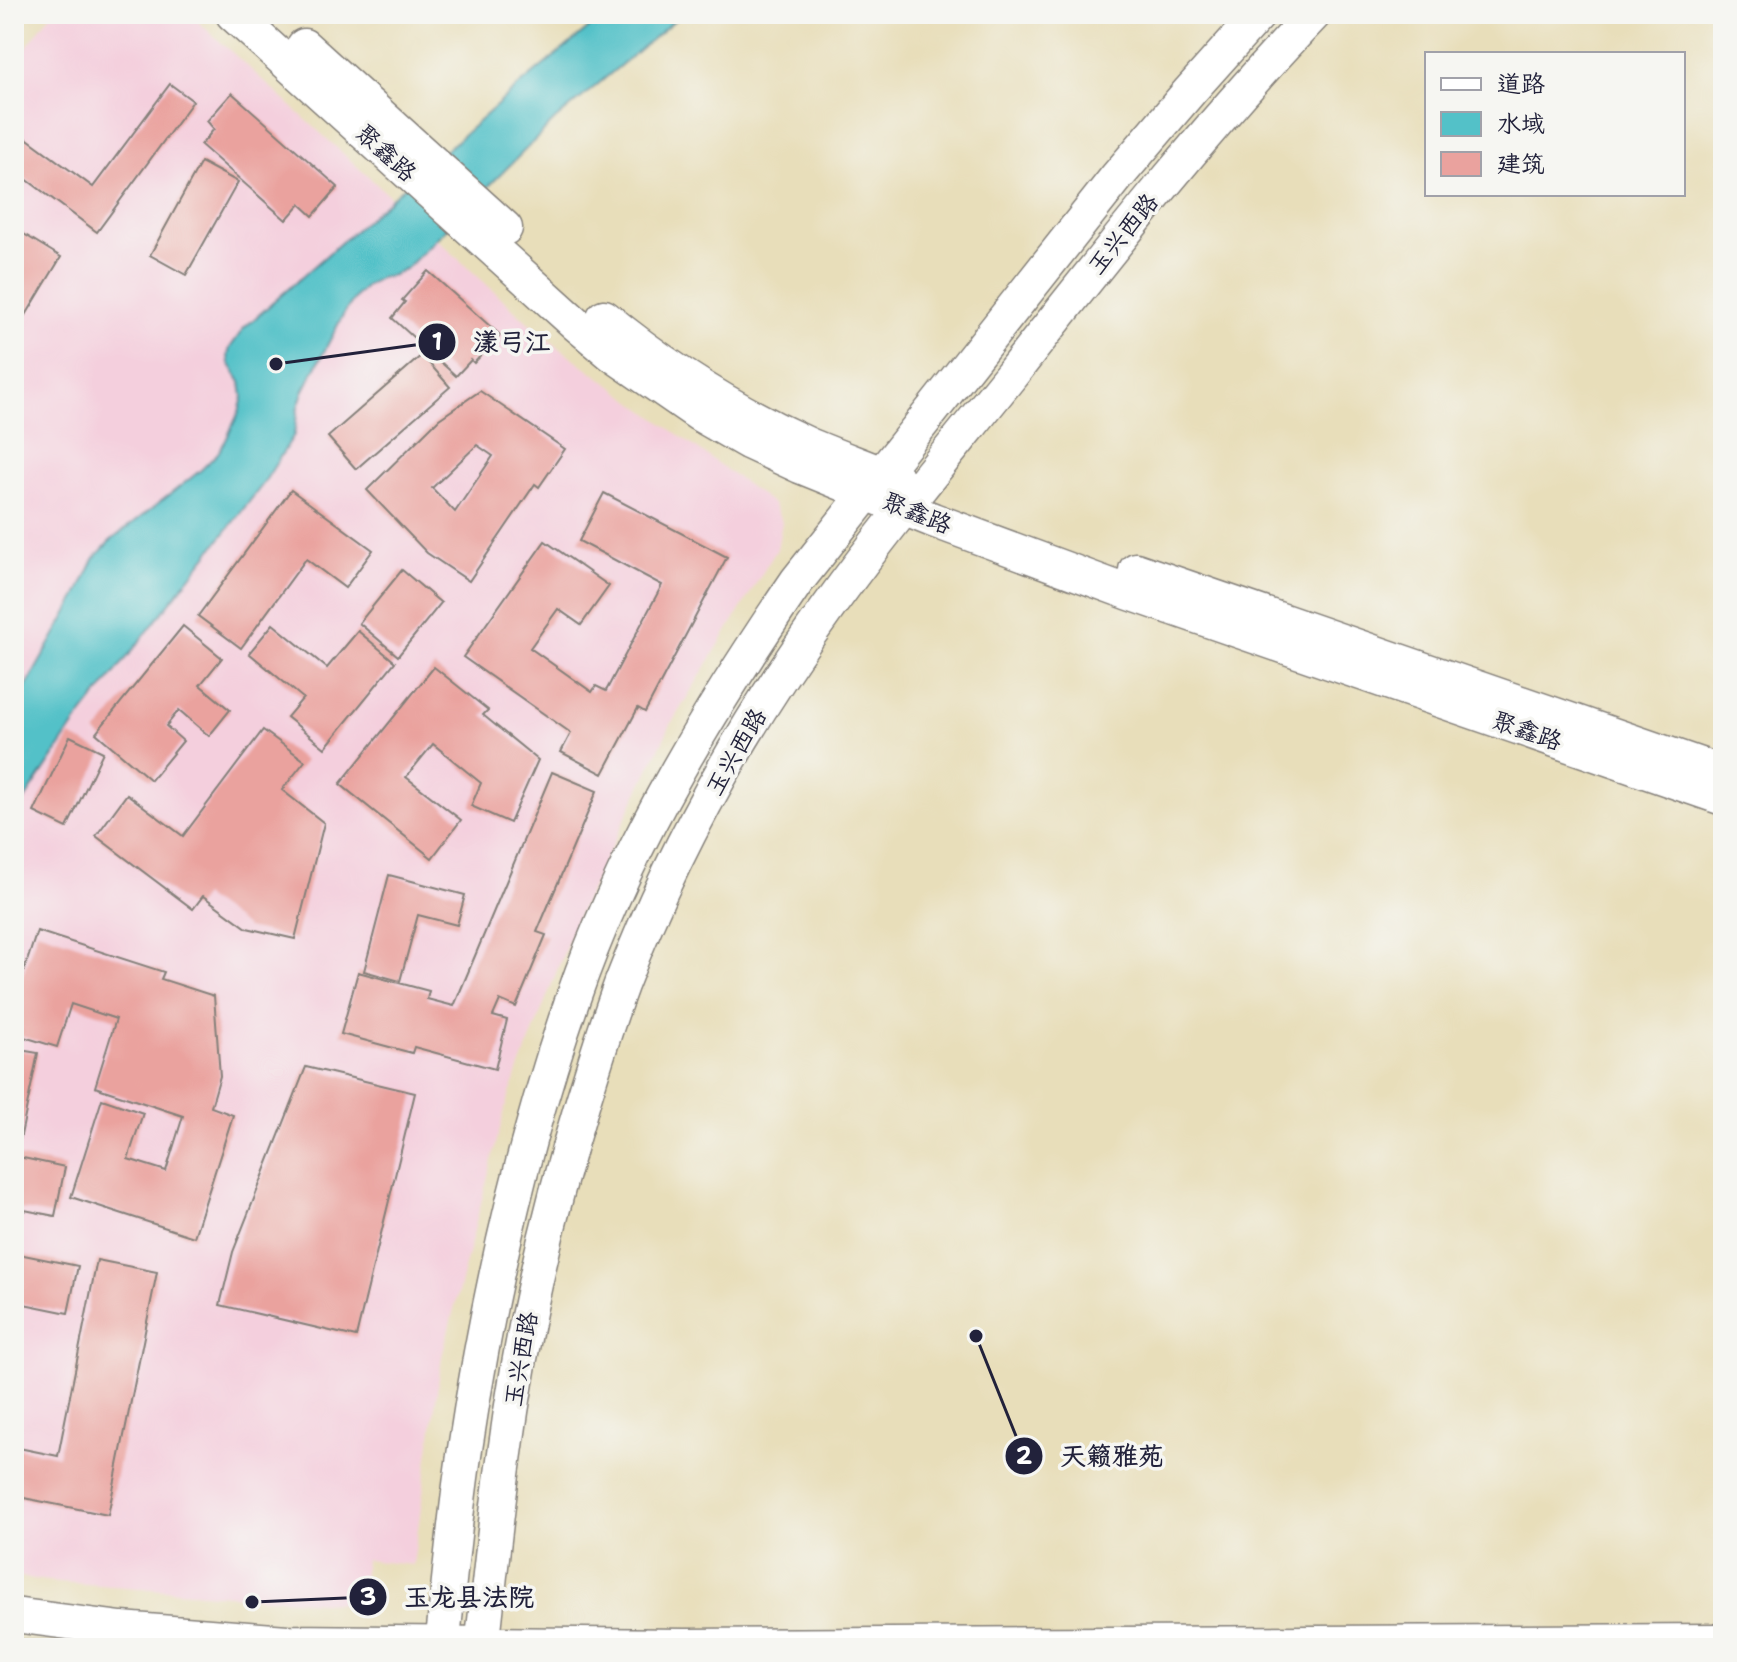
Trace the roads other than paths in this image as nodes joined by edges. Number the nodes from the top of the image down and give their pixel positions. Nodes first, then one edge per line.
1 (233, 14) edge
2 (268, 14) edge
3 (1259, 14) edge
4 (1314, 14) edge
5 (405, 153) junction
6 (873, 483) junction
7 (912, 499) junction
8 (1723, 773) edge
9 (1723, 798) edge
10 (14, 1615) edge
11 (1723, 1641) edge
12 (442, 1646) edge
13 (482, 1646) edge

1 - 5 main road, 聚鑫路
2 - 5 main road, 聚鑫路
3 - 6 main road, 玉兴西路
4 - 7 main road, 玉兴西路
5 - 6 main road, 聚鑫路
6 - 7 main road, 聚鑫路
6 - 12 main road, 玉兴西路
7 - 8 main road, 聚鑫路
7 - 9 main road, 聚鑫路
7 - 13 main road, 玉兴西路
10 - 12 main road
11 - 13 main road
12 - 13 main road

